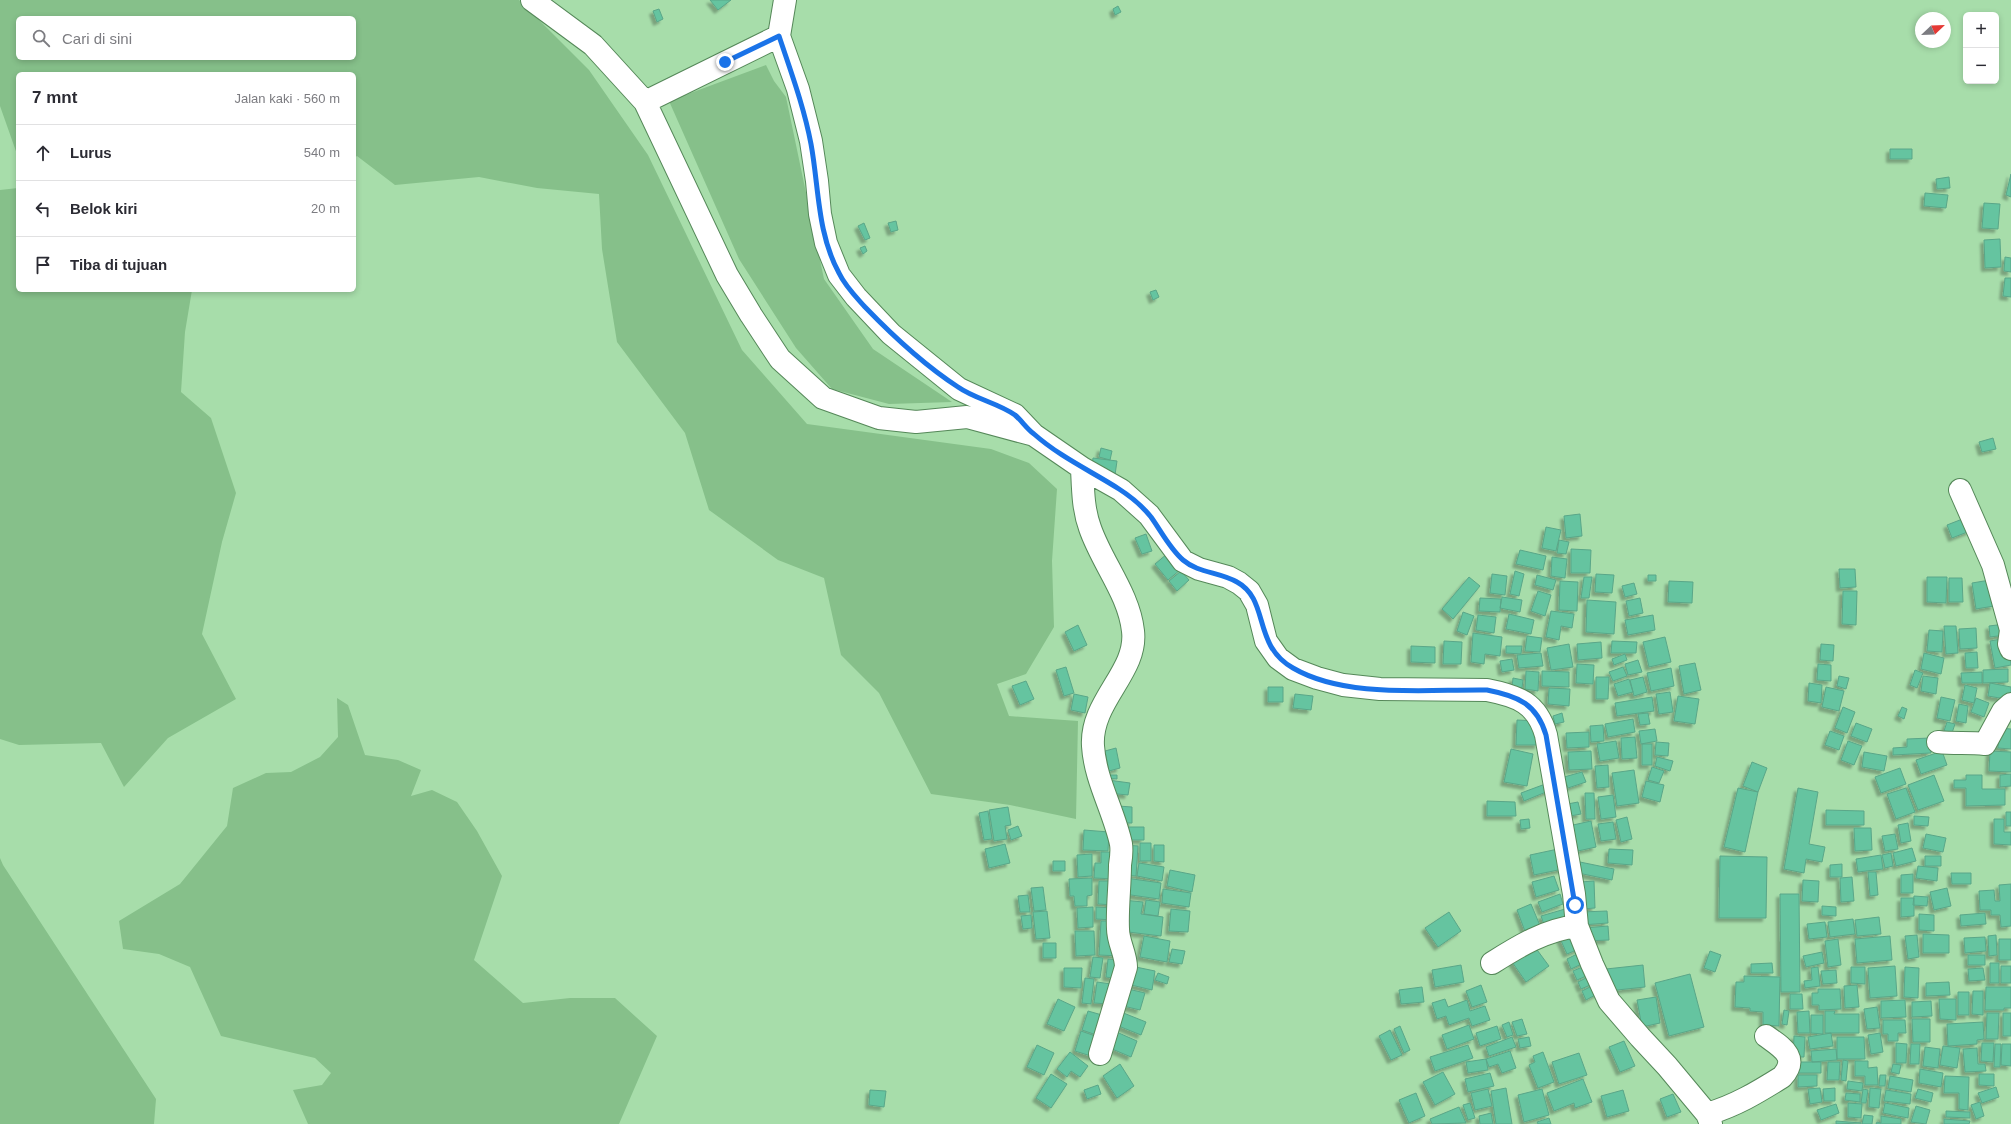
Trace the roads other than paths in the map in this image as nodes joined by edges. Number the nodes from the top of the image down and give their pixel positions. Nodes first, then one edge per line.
1 (532, 0) edge
2 (785, 0) edge
3 (779, 36) junction
4 (645, 102) junction
5 (1034, 435) junction
6 (1082, 468) junction
7 (1960, 490) dead end
8 (2011, 649) edge
9 (2011, 704) edge
10 (1938, 742) dead end
11 (1577, 926) junction
12 (1492, 963) dead end
13 (1766, 1036) dead end
14 (1100, 1054) dead end
15 (1709, 1119) edge

1 - 4 street
2 - 3 street
3 - 4 street
3 - 5 street
4 - 5 street
5 - 6 street
6 - 11 street
6 - 14 street
7 - 8 street
9 - 10 street
11 - 12 street
11 - 15 street
13 - 15 street

